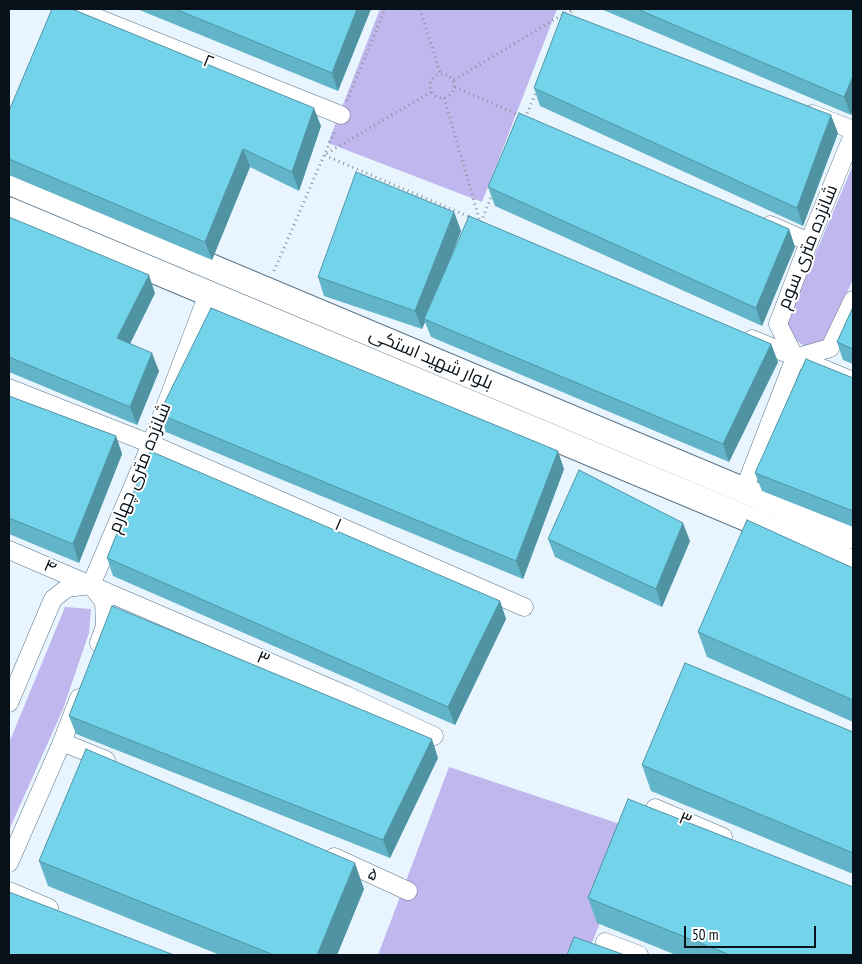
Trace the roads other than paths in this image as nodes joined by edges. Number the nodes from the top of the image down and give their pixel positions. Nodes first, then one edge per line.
1 (84, 10) edge
2 (798, 109) edge
3 (341, 115) road end
4 (853, 130) edge
5 (853, 136) edge
6 (9, 182) edge
7 (9, 210) edge
8 (754, 218) edge
9 (809, 242) junction
10 (208, 294) junction
11 (853, 300) edge
12 (732, 330) edge
13 (795, 358) junction
14 (853, 381) edge
15 (9, 388) edge
16 (151, 444) junction
17 (744, 490) junction
18 (853, 536) edge
19 (9, 550) edge
20 (853, 563) edge
21 (91, 585) junction
22 (524, 607) dead end
23 (92, 662) edge
24 (86, 680) edge
25 (9, 703) edge
26 (434, 736) dead end
27 (62, 742) junction
28 (117, 765) edge
29 (655, 808) edge
30 (736, 842) edge
31 (319, 850) edge
32 (9, 862) edge
33 (9, 892) edge
34 (408, 892) dead end
35 (63, 914) edge
36 (605, 942) dead end
37 (639, 955) edge

1 - 3 street, ۲
2 - 4 street
5 - 9 street, شانزده متری سوم
6 - 17 main road, بلوار شهید استکی
7 - 10 main road, بلوار شهید استکی
8 - 9 street
9 - 13 street, شانزده متری سوم
10 - 16 street, شانزده متری چهارم
10 - 20 main road, بلوار شهید استکی
11 - 13 street
12 - 13 street
13 - 14 street
13 - 17 street
15 - 16 street
16 - 21 street, شانزده متری چهارم
16 - 22 street, ۱
17 - 18 main road, بلوار شهید استکی
19 - 21 street, ۴
21 - 23 street
21 - 25 street
21 - 26 street, ۳
24 - 27 street
27 - 28 street
27 - 32 street
29 - 30 street, ۳
31 - 34 street, ۵
33 - 35 street
36 - 37 street

